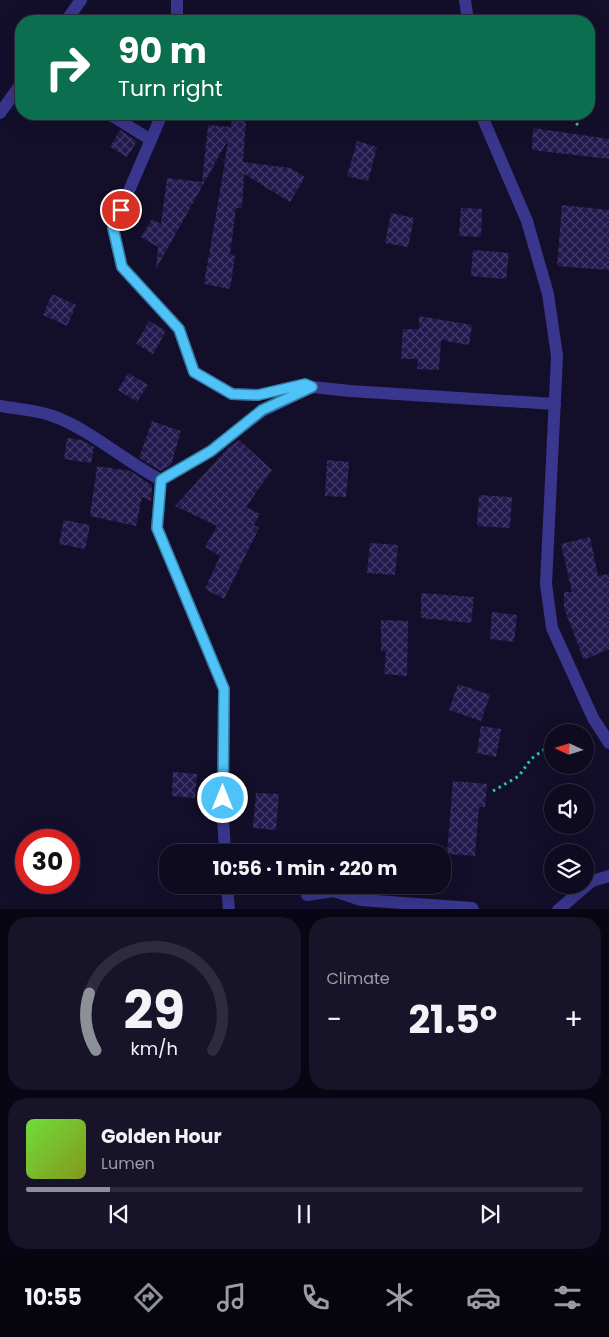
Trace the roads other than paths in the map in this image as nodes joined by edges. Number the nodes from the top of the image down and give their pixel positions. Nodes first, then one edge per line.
1 (81, 0) edge
2 (177, 0) edge
3 (465, 0) edge
4 (70, 15) edge
5 (177, 15) edge
6 (467, 15) edge
7 (15, 92) edge
8 (0, 113) edge
9 (119, 120) edge
10 (159, 120) edge
11 (484, 120) edge
12 (151, 140) junction
13 (312, 387) junction
14 (555, 404) junction
15 (0, 406) edge
16 (161, 480) junction
17 (609, 743) edge
18 (225, 844) edge
19 (609, 876) edge
20 (228, 894) edge
21 (343, 894) edge
22 (229, 909) edge
23 (461, 909) edge
24 (559, 909) edge

1 - 4 street
2 - 5 street
3 - 6 street
7 - 8 street
9 - 12 street
10 - 12 street
11 - 14 street
12 - 13 street
13 - 14 street
13 - 16 street
14 - 17 street
15 - 16 street
16 - 18 street
19 - 24 street
20 - 22 street
21 - 23 street

